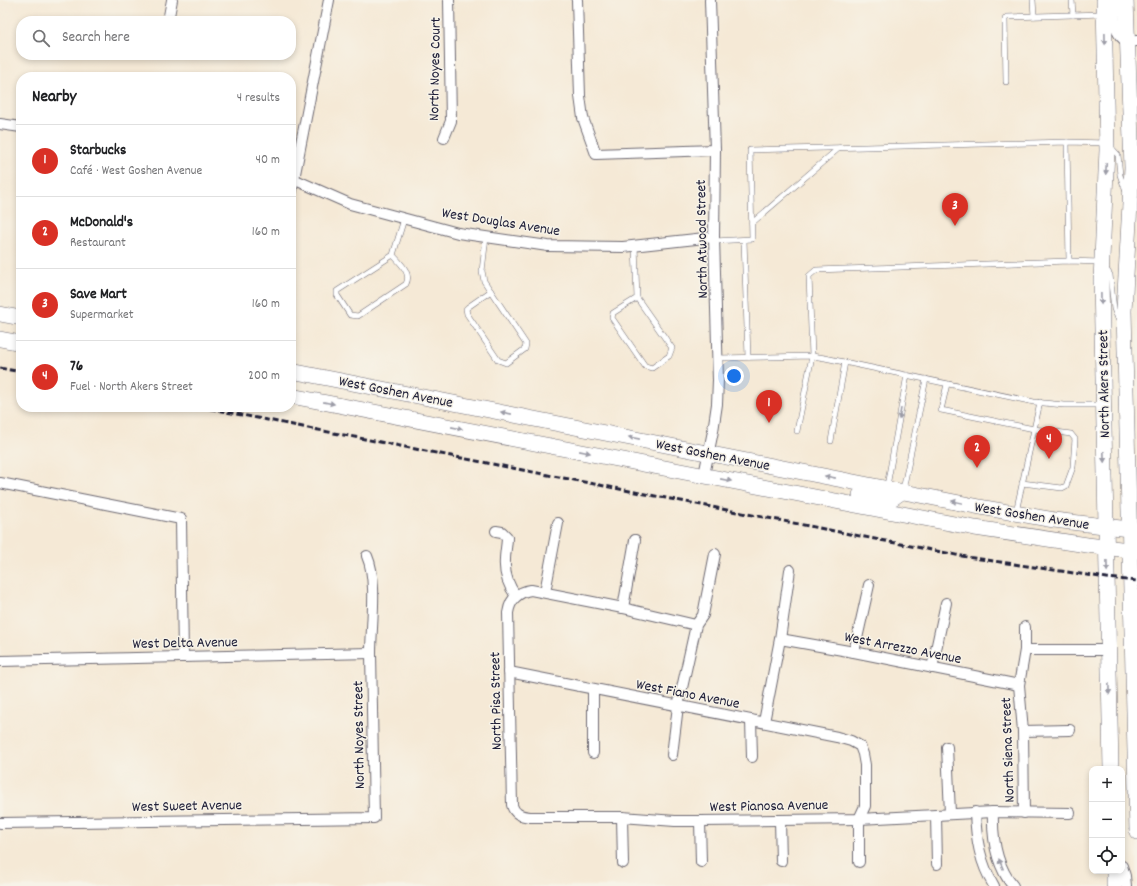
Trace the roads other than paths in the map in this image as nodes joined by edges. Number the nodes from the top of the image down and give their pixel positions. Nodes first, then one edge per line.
1 (172, 0) edge
2 (329, 0) edge
3 (449, 0) edge
4 (577, 0) edge
5 (710, 0) edge
6 (1033, 0) edge
7 (1072, 0) edge
8 (1114, 0) edge
9 (1126, 0) edge
10 (1104, 7) edge
11 (1073, 15) junction
12 (169, 16) edge
13 (1034, 16) junction
14 (1132, 41) edge
15 (1006, 82) dead end
16 (0, 124) edge
17 (16, 126) edge
18 (444, 138) dead end
19 (1067, 142) junction
20 (1107, 143) junction
21 (839, 148) junction
22 (715, 150) junction
23 (296, 160) edge
24 (296, 181) edge
25 (1130, 204) junction
26 (404, 219) junction
27 (752, 222) junction
28 (486, 237) junction
29 (714, 239) junction
30 (744, 240) junction
31 (635, 246) junction
32 (393, 255) junction
33 (1069, 261) junction
34 (1101, 262) junction
35 (491, 291) junction
36 (637, 298) junction
37 (0, 314) edge
38 (16, 317) edge
39 (1124, 335) junction
40 (0, 338) edge
41 (16, 342) edge
42 (812, 356) junction
43 (748, 357) junction
44 (718, 358) junction
45 (845, 362) junction
46 (296, 372) edge
47 (907, 375) junction
48 (926, 380) junction
49 (947, 384) junction
50 (296, 397) edge
51 (1040, 402) junction
52 (1103, 405) junction
53 (1034, 428) junction
54 (798, 431) dead end
55 (830, 441) dead end
56 (709, 453) junction
57 (704, 476) junction
58 (0, 483) edge
59 (1022, 483) junction
60 (759, 486) junction
61 (887, 488) junction
62 (903, 491) junction
63 (1016, 513) junction
64 (558, 522) dead end
65 (1106, 527) junction
66 (1133, 530) edge
67 (496, 531) dead end
68 (635, 540) dead end
69 (1106, 548) junction
70 (1134, 551) edge
71 (715, 554) dead end
72 (367, 556) dead end
73 (790, 570) dead end
74 (869, 585) dead end
75 (545, 592) junction
76 (519, 594) junction
77 (946, 603) dead end
78 (623, 608) junction
79 (696, 625) junction
80 (1025, 627) dead end
81 (780, 639) junction
82 (1025, 650) junction
83 (1108, 650) junction
84 (372, 652) junction
85 (854, 652) junction
86 (183, 657) junction
87 (0, 661) edge
88 (932, 668) junction
89 (510, 672) junction
90 (1019, 685) junction
91 (593, 690) junction
92 (678, 706) junction
93 (752, 720) junction
94 (764, 722) junction
95 (1070, 730) dead end
96 (1023, 731) junction
97 (948, 747) dead end
98 (593, 753) dead end
99 (672, 755) dead end
100 (752, 757) dead end
101 (1111, 766) edge
102 (975, 812) junction
103 (993, 812) junction
104 (950, 813) junction
105 (1024, 813) junction
106 (1070, 813) dead end
107 (516, 814) joint
108 (936, 815) junction
109 (622, 817) junction
110 (374, 818) joint
111 (859, 818) junction
112 (780, 820) junction
113 (700, 821) junction
114 (0, 823) edge
115 (1137, 832) edge
116 (781, 861) dead end
117 (701, 862) dead end
118 (859, 862) dead end
119 (623, 864) dead end
120 (937, 864) dead end
121 (1114, 874) edge
122 (1124, 874) edge
123 (994, 886) edge
124 (1013, 886) edge
125 (1114, 886) edge
126 (1126, 886) edge

1 - 12 street
2 - 23 street
3 - 18 street, North Noyes Court
4 - 22 street
5 - 22 street, North Atwood Street
6 - 13 lane
7 - 11 lane
8 - 14 street
9 - 14 main road, North Akers Street
10 - 11 lane
10 -> 20 main road, North Akers Street
11 - 13 lane
13 - 15 lane
14 - 25 main road, North Akers Street
16 - 17 street
19 - 20 lane
19 - 21 lane
19 - 33 lane
20 - 25 lane
20 -> 34 main road, North Akers Street
21 - 27 lane
21 - 27 lane
22 - 29 street, North Atwood Street
24 - 26 street, West Douglas Avenue
25 - 39 main road, North Akers Street
26 - 28 street, West Douglas Avenue
26 - 32 lane
27 - 30 lane
28 - 31 street, West Douglas Avenue
28 - 35 lane
29 - 30 lane
29 - 31 street, West Douglas Avenue
29 - 44 street, North Atwood Street
30 - 43 lane
31 - 36 lane
32 - 32 lane
33 - 34 lane
33 - 42 lane
34 - 39 lane
34 -> 52 main road, North Akers Street
35 - 35 lane
36 - 36 lane
37 - 38 main road
39 - 66 main road, North Akers Street
40 - 41 main road
42 - 43 lane
42 - 45 lane
42 - 54 lane
43 - 44 lane
44 - 56 street, North Atwood Street
45 - 47 lane
45 - 55 lane
56 -> 46 main road, West Goshen Avenue
47 - 48 lane
47 -> 61 lane
48 - 49 lane
48 - 62 lane
49 - 51 lane
49 - 53 lane
50 -> 57 main road, West Goshen Avenue
51 - 52 lane
51 - 53 lane
52 -> 65 main road, North Akers Street
53 - 59 lane
53 - 59 lane
56 - 57 street, North Atwood Street
61 -> 56 main road, West Goshen Avenue
57 -> 60 main road, West Goshen Avenue
58 - 86 street
59 - 63 lane
60 - 62 main road
60 - 69 main road, West Goshen Avenue
61 - 62 main road, West Goshen Avenue
63 -> 62 main road, West Goshen Avenue
63 - 65 main road, West Goshen Avenue
64 - 75 street
65 - 66 main road, West Goshen Avenue
65 - 69 main road, North Akers Street
66 - 70 main road, North Akers Street
67 - 76 street
68 - 78 street
69 - 70 main road, West Goshen Avenue
69 -> 83 main road, North Akers Street
70 - 115 main road, North Akers Street
71 - 79 street
72 - 84 street
73 - 81 street
74 - 85 street
75 - 76 street
75 - 78 street
76 - 89 street, North Pisa Street
77 - 88 street
78 - 79 street
79 - 92 street
80 - 82 street, North Siena Street
81 - 85 street, West Arrezzo Avenue
81 - 94 street
82 - 83 street
82 - 90 street, North Siena Street
83 -> 101 main road, North Akers Street
84 - 86 street, West Delta Avenue
84 - 110 street, North Noyes Street
85 - 88 street, West Arrezzo Avenue
86 - 87 street, West Delta Avenue
88 - 90 street, West Arrezzo Avenue
89 - 91 street, West Fiano Avenue
89 - 107 street, North Pisa Street
90 - 96 street, North Siena Street
91 - 92 street, West Fiano Avenue
91 - 98 street
92 - 93 street, West Fiano Avenue
92 - 99 street
93 - 94 street, West Fiano Avenue
93 - 100 street
94 - 111 street, West Fiano Avenue
95 - 96 street
96 - 105 street, North Siena Street
97 - 104 street
102 - 103 street, West Pianosa Avenue
102 - 104 street, West Pianosa Avenue
102 - 123 street
103 - 105 street, West Pianosa Avenue
124 -> 103 street
104 - 108 street, West Pianosa Avenue
105 - 106 street, West Pianosa Avenue
107 - 109 street, West Pianosa Avenue
108 - 111 street, West Pianosa Avenue
108 - 120 street
109 - 113 street, West Pianosa Avenue
109 - 119 street
110 - 114 street, West Sweet Avenue
111 - 112 street, West Pianosa Avenue
111 - 118 street
112 - 113 street, West Pianosa Avenue
112 - 116 street
113 - 117 street
121 - 125 main road
122 - 126 street

